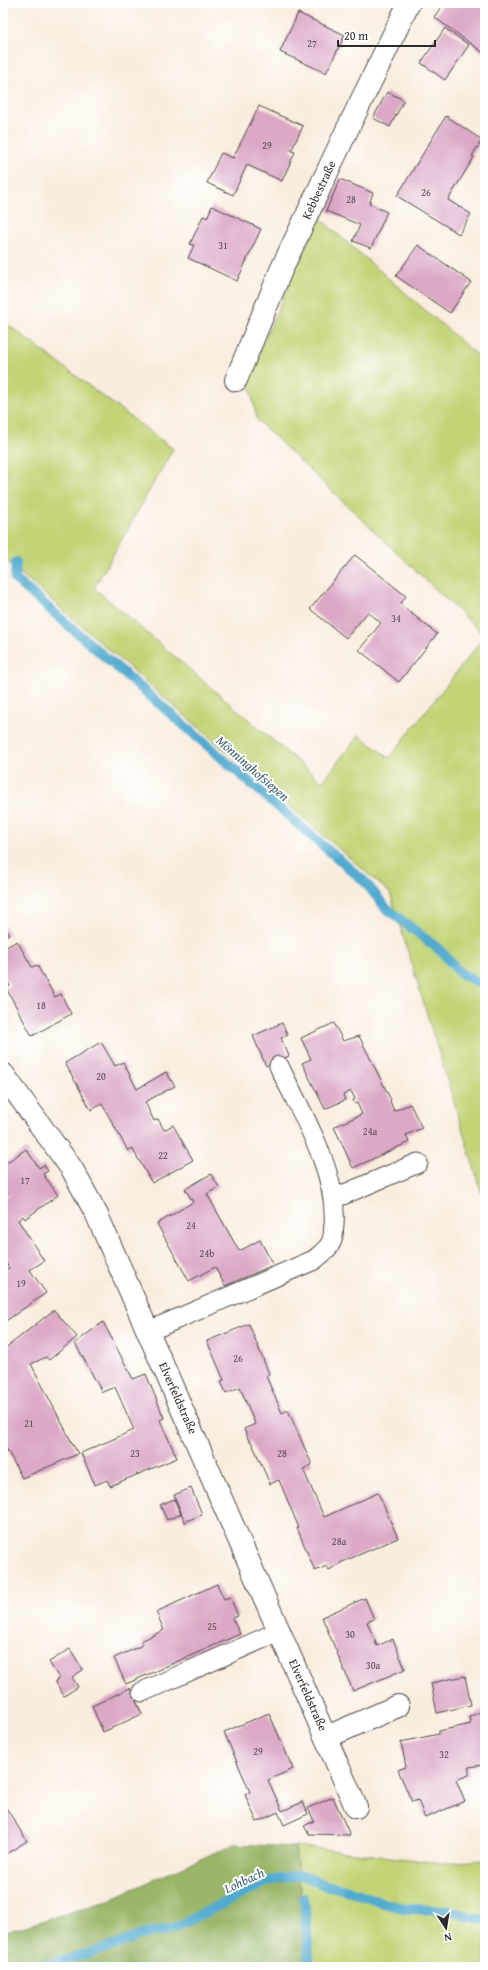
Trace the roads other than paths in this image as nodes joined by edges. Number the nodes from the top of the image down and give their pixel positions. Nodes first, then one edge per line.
1 (409, 3) edge
2 (236, 380) dead end
3 (279, 1066) dead end
4 (3, 1074) edge
5 (418, 1163) dead end
6 (333, 1199) junction
7 (149, 1331) junction
8 (280, 1631) junction
9 (142, 1692) dead end
10 (398, 1706) dead end
11 (327, 1737) junction
12 (356, 1807) dead end

1 - 2 street, Kebbestraße
3 - 6 lane
4 - 7 street, Elverfeldstraße
5 - 6 lane
6 - 7 lane
7 - 8 street, Elverfeldstraße
8 - 9 lane
8 - 11 street, Elverfeldstraße
10 - 11 street, Elverfeldstraße
11 - 12 street, Elverfeldstraße

